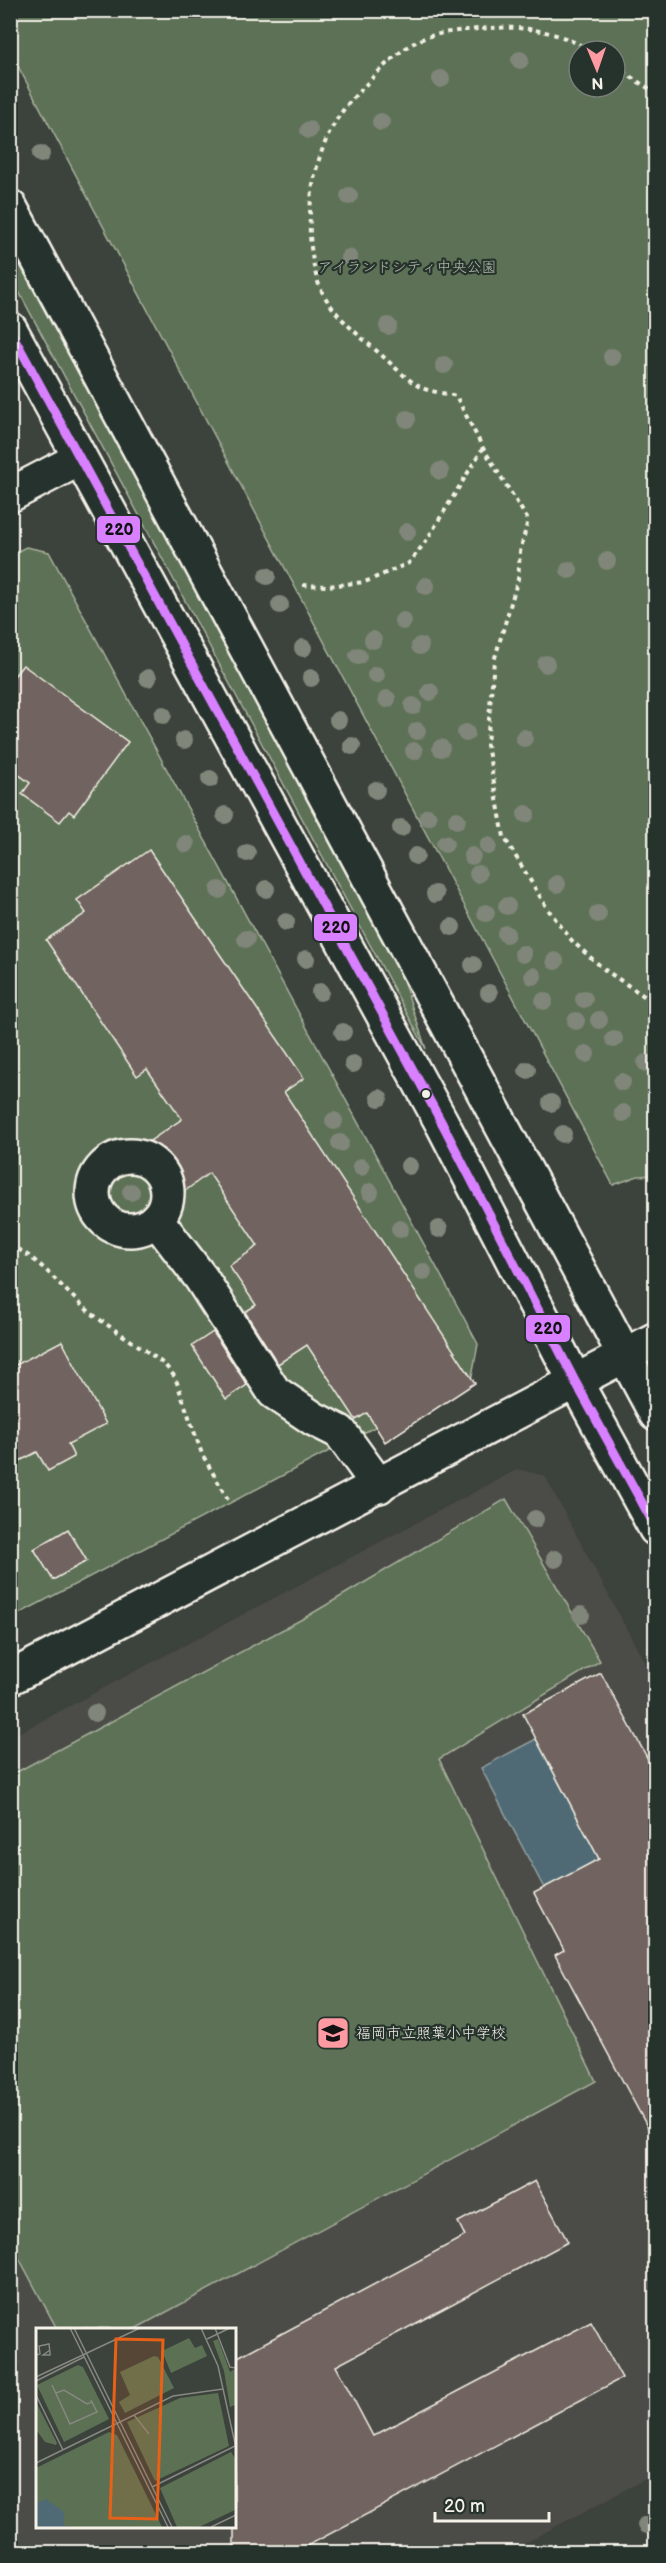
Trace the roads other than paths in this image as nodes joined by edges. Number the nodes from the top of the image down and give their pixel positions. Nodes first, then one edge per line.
1 (10, 207) edge
2 (10, 329) edge
3 (79, 459) junction
4 (10, 495) edge
5 (156, 1219) dead end
6 (656, 1339) edge
7 (624, 1356) junction
8 (576, 1383) junction
9 (656, 1414) edge
10 (379, 1486) junction
11 (656, 1529) edge
12 (10, 1678) edge

1 - 7 street
2 - 3 street
3 - 4 street
3 - 8 street
5 - 10 street
6 - 7 street
7 - 8 street
7 - 9 street
8 - 10 street
8 - 11 street
10 - 12 street

